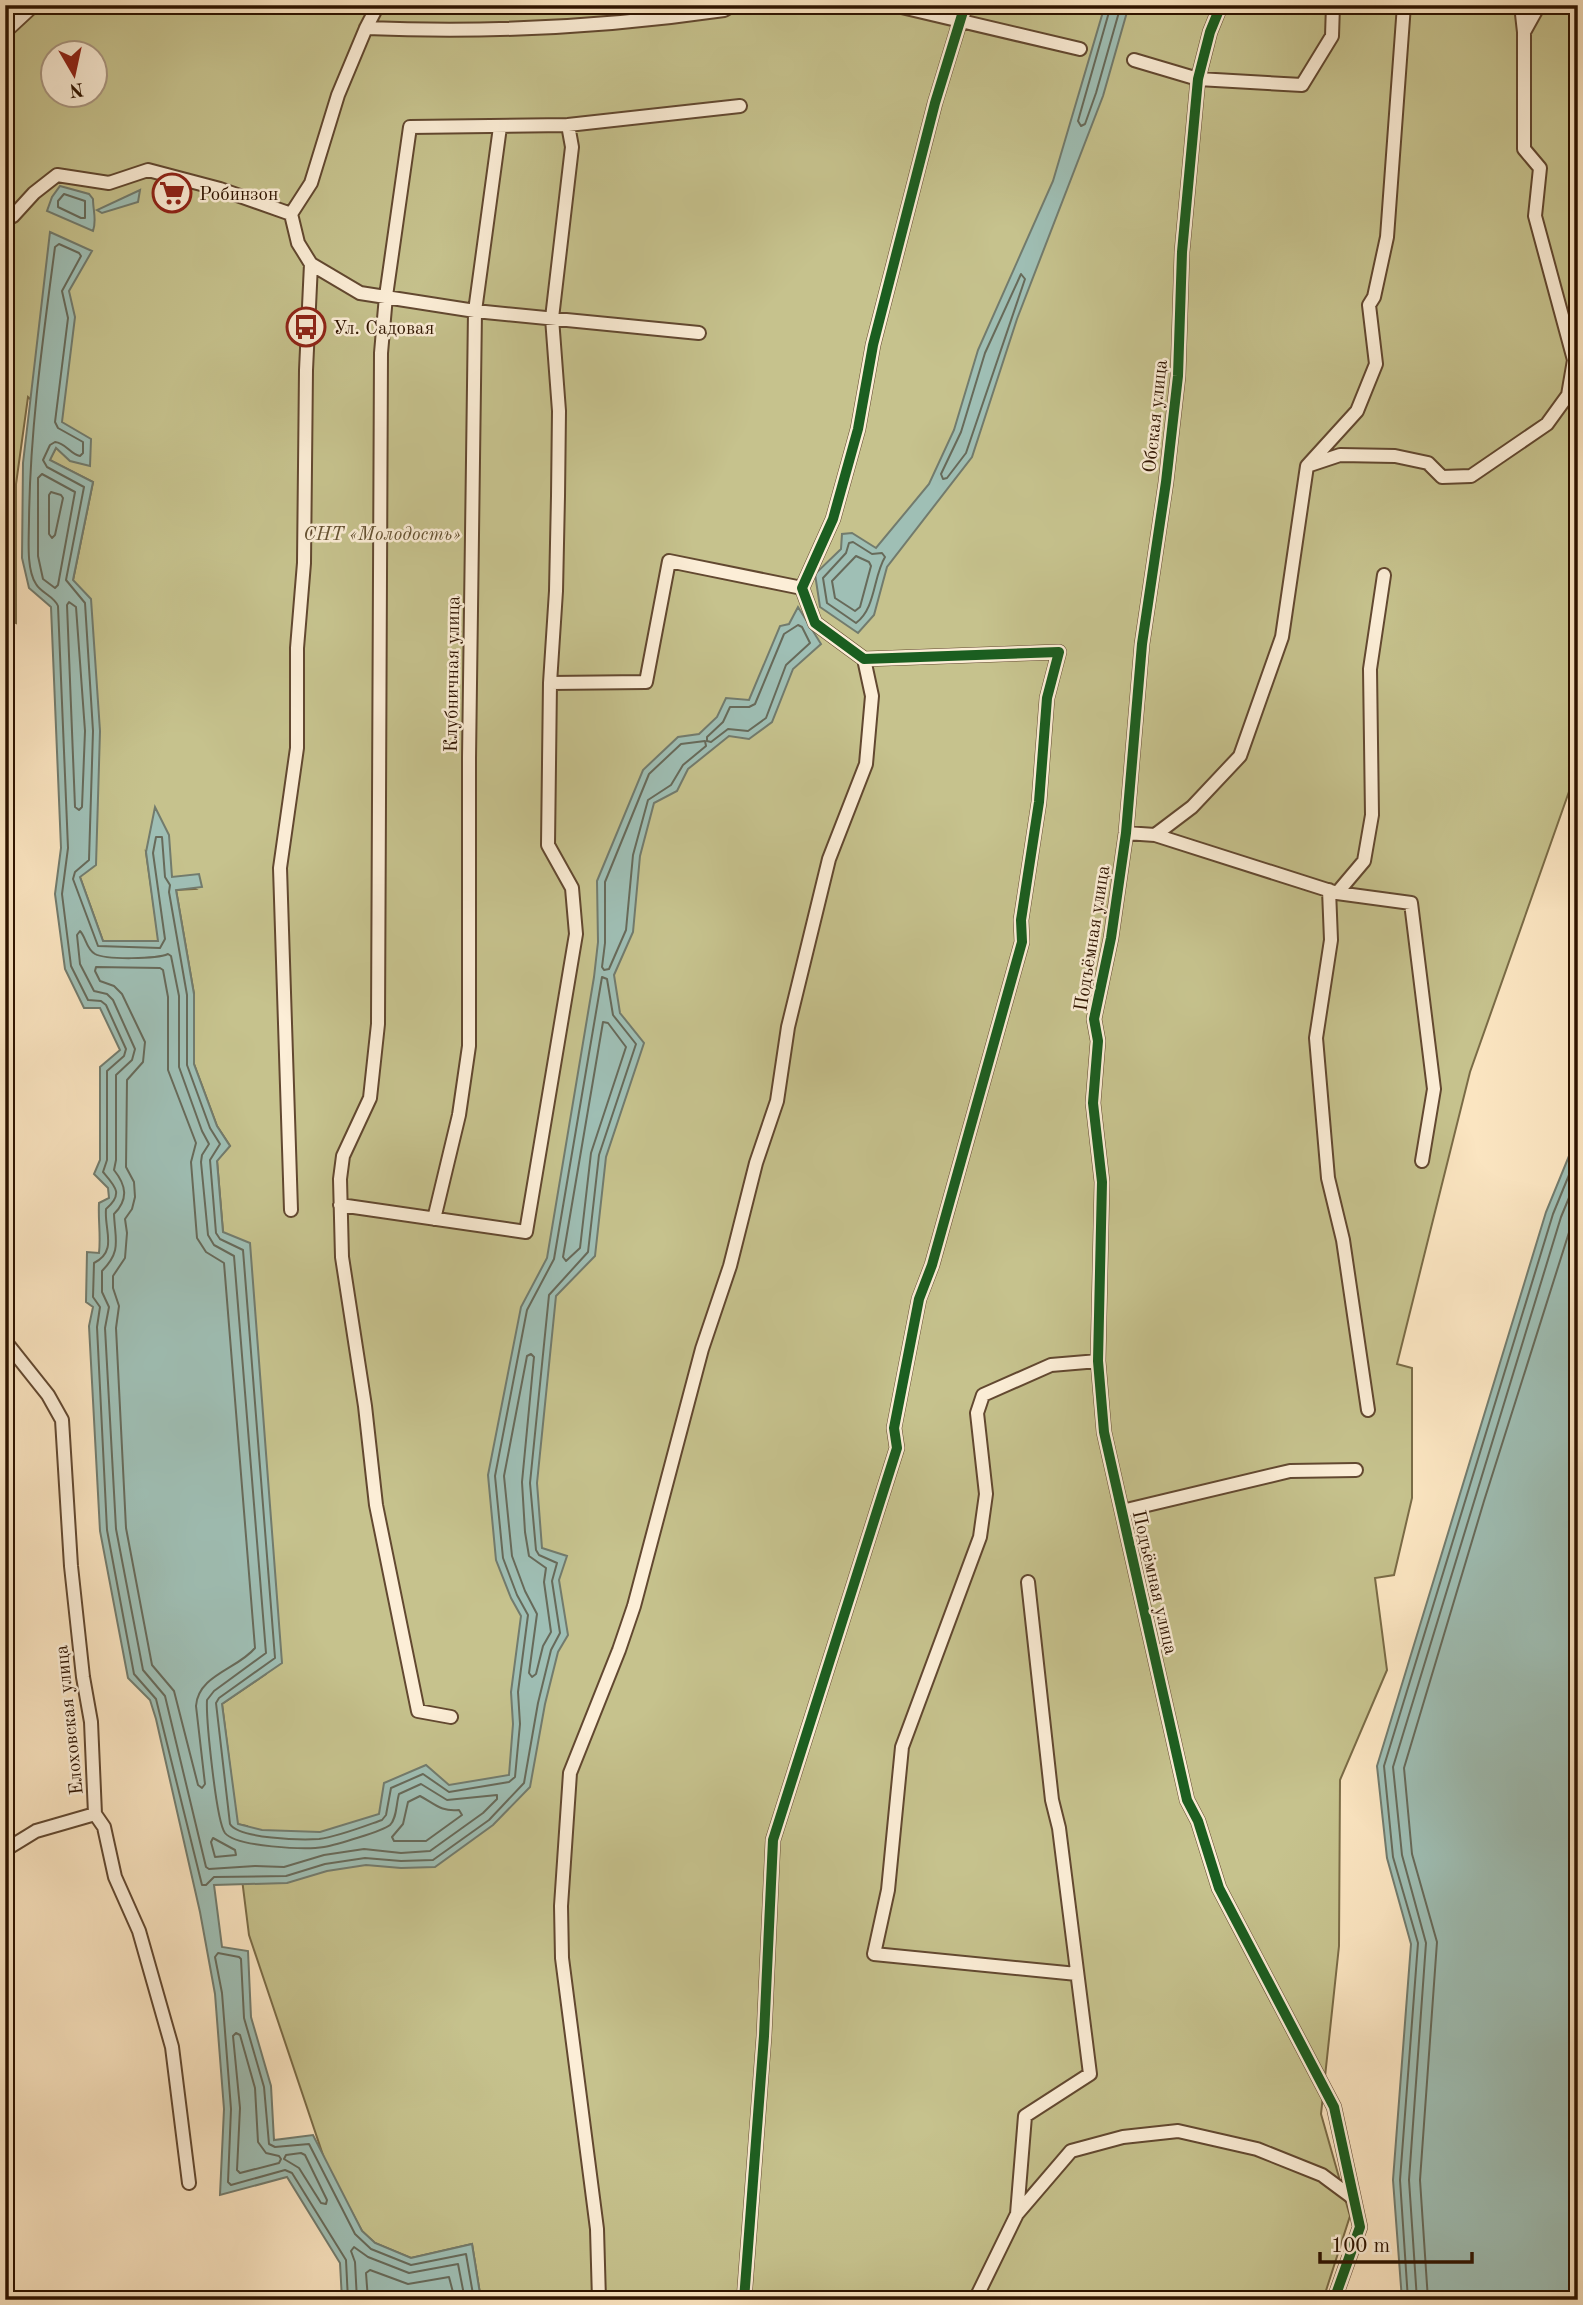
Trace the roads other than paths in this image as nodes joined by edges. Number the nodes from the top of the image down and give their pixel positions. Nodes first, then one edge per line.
1 (34, 5) edge
2 (378, 5) edge
3 (893, 5) edge
4 (965, 5) edge
5 (1221, 5) edge
6 (1334, 5) edge
7 (1404, 5) edge
8 (1521, 5) edge
9 (1539, 5) edge
10 (729, 8) edge
11 (961, 22) junction
12 (366, 28) junction
13 (1524, 32) junction
14 (5, 33) edge
15 (1080, 49) dead end
16 (1134, 60) dead end
17 (1198, 79) junction
18 (740, 106) dead end
19 (568, 125) junction
20 (500, 128) junction
21 (291, 214) junction
22 (5, 220) edge
23 (311, 264) junction
24 (386, 296) junction
25 (475, 311) junction
26 (552, 318) junction
27 (699, 333) dead end
28 (1307, 466) junction
29 (1384, 575) dead end
30 (802, 588) junction
31 (864, 659) junction
32 (550, 683) junction
33 (1126, 833) junction
34 (1155, 835) junction
35 (1333, 892) junction
36 (1422, 1161) dead end
37 (340, 1205) junction
38 (291, 1210) dead end
39 (434, 1219) junction
40 (5, 1341) edge
41 (1098, 1361) junction
42 (1368, 1410) dead end
43 (1356, 1470) dead end
44 (1122, 1511) junction
45 (1028, 1582) dead end
46 (451, 1717) dead end
47 (95, 1814) junction
48 (5, 1850) edge
49 (1077, 1974) junction
50 (189, 2183) dead end
51 (1353, 2198) junction
52 (1017, 2214) junction
53 (599, 2300) edge
54 (744, 2300) edge
55 (975, 2300) edge
56 (1334, 2300) edge

1 - 14 street
2 - 12 street
3 - 11 street
4 - 11 street
5 - 17 street, Обская улица
6 - 17 street
7 - 28 street
8 - 13 street
9 - 13 street
10 - 12 street
11 - 15 street
11 - 30 street
12 - 21 street
13 - 28 street
16 - 17 street
17 - 33 street, Обская улица
18 - 19 street
19 - 20 street
19 - 26 street
20 - 24 street
20 - 25 street, Клубничная улица
21 - 22 street
21 - 23 street
23 - 24 street
23 - 38 street
24 - 25 street
24 - 37 street
25 - 26 street
25 - 39 street, Клубничная улица
26 - 27 street
26 - 32 street
28 - 34 street
29 - 35 street
30 - 31 street
30 - 32 street
31 - 53 street
31 - 54 street
32 - 39 street
33 - 34 street
33 - 41 street, Подъёмная улица
34 - 35 street
35 - 36 street
35 - 42 street
37 - 39 street
37 - 46 street
40 - 47 street, Елоховская улица
41 - 44 street, Подъёмная улица
41 - 49 street
43 - 44 street
44 - 51 street, Подъёмная улица
45 - 49 street
47 - 48 street
47 - 50 street, Елоховская улица
49 - 52 street
51 - 52 street
51 - 56 street, Подъёмная улица
52 - 55 street

